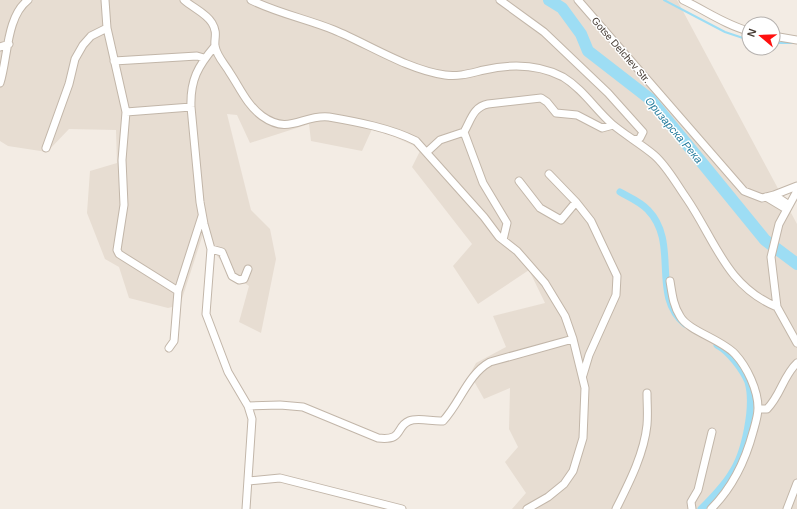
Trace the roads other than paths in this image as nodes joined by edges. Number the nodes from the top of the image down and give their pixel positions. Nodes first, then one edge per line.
1 (28, 0) edge
2 (105, 0) edge
3 (184, 0) edge
4 (251, 0) edge
5 (500, 0) edge
6 (578, 0) edge
7 (683, 0) edge
8 (107, 28) junction
9 (741, 29) edge
10 (781, 37) edge
11 (797, 40) edge
12 (9, 44) junction
13 (215, 46) junction
14 (0, 47) edge
15 (204, 58) junction
16 (114, 62) junction
17 (0, 83) edge
18 (191, 107) junction
19 (126, 112) junction
20 (613, 125) junction
21 (464, 132) junction
22 (634, 140) junction
23 (46, 148) dead end
24 (427, 152) junction
25 (549, 174) dead end
26 (518, 181) dead end
27 (797, 186) edge
28 (797, 191) edge
29 (774, 195) junction
30 (766, 197) junction
31 (576, 202) junction
32 (786, 209) junction
33 (202, 216) junction
34 (503, 240) junction
35 (212, 249) junction
36 (248, 269) dead end
37 (670, 281) dead end
38 (178, 291) junction
39 (777, 307) junction
40 (573, 339) junction
41 (797, 343) edge
42 (169, 348) dead end
43 (797, 363) edge
44 (583, 375) junction
45 (647, 394) dead end
46 (248, 406) junction
47 (758, 409) junction
48 (712, 432) dead end
49 (249, 480) junction
50 (797, 483) edge
51 (246, 509) edge
52 (402, 509) edge
53 (527, 509) edge
54 (616, 509) edge
55 (692, 509) edge
56 (711, 509) edge
57 (787, 509) edge

1 - 12 street
2 - 8 street
3 - 13 street
4 - 20 street
5 - 22 street
6 - 30 street, Gotse Delchev Str.
7 - 9 street
8 - 16 street
8 - 23 street
10 - 11 street
12 - 14 street
12 - 17 street
13 - 15 street
13 - 24 street
15 - 16 street
15 - 18 street
16 - 19 street
18 - 19 street
18 - 33 street
19 - 38 street
20 - 21 street
20 - 22 street
21 - 24 street
21 - 34 street
22 - 39 street
24 - 34 street
25 - 31 street
26 - 31 street
27 - 29 street
28 - 32 street
29 - 30 street
29 - 32 street
30 - 32 street
31 - 44 street
32 - 39 street
33 - 35 street
33 - 38 street
34 - 40 street
35 - 36 street
35 - 46 street
37 - 47 street
38 - 42 street
39 - 41 street
40 - 44 street
40 - 46 street
43 - 47 street
44 - 53 street
45 - 54 street
46 - 49 street
47 - 56 street
48 - 55 street
49 - 51 street
49 - 52 street
50 - 57 street

